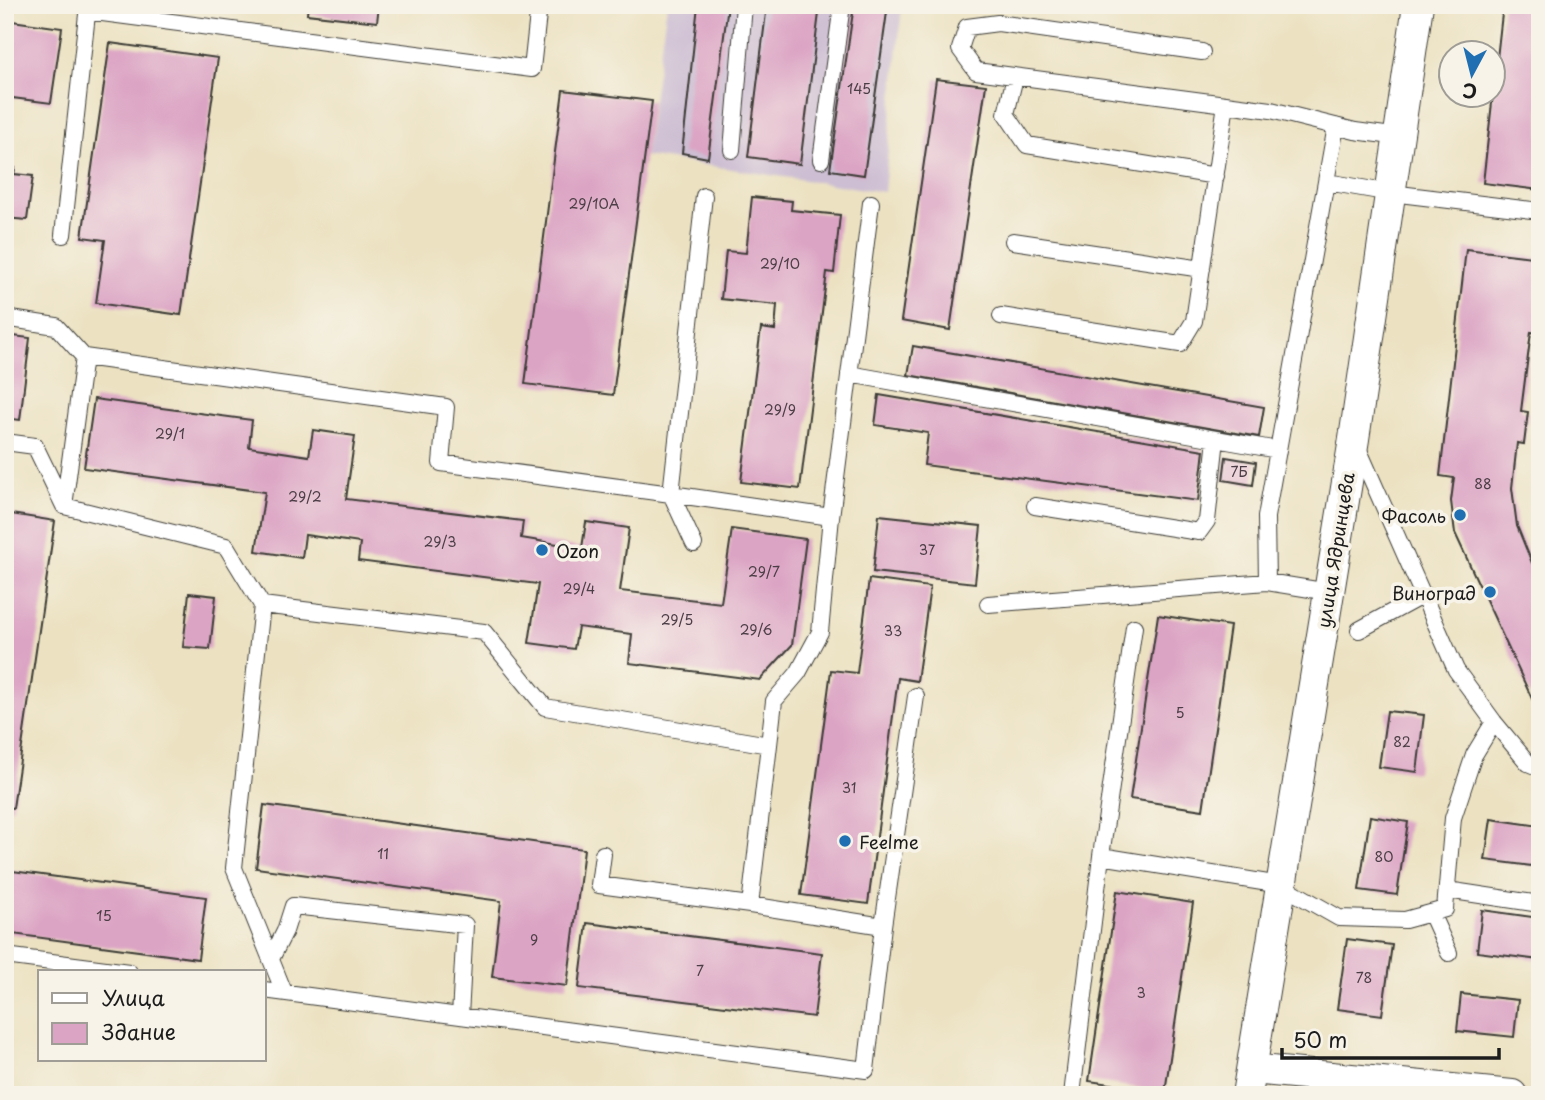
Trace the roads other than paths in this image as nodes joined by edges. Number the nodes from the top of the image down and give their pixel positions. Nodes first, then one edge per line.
1 (539, 5) edge
2 (744, 5) edge
3 (842, 5) edge
4 (1418, 5) edge
5 (87, 8) edge
6 (1202, 52) dead end
7 (1014, 77) junction
8 (1226, 104) junction
9 (1336, 126) junction
10 (1399, 137) junction
11 (732, 150) dead end
12 (821, 160) dead end
13 (1216, 176) junction
14 (1328, 182) junction
15 (1391, 193) junction
16 (704, 196) dead end
17 (871, 203) dead end
18 (1540, 211) edge
19 (63, 236) dead end
20 (1013, 241) dead end
21 (1202, 270) junction
22 (1001, 316) dead end
23 (5, 318) edge
24 (84, 357) junction
25 (849, 374) junction
26 (1216, 439) junction
27 (1353, 439) junction
28 (5, 442) edge
29 (1278, 450) junction
30 (671, 494) junction
31 (64, 506) junction
32 (1035, 506) dead end
33 (831, 517) junction
34 (694, 544) dead end
35 (1267, 582) junction
36 (1329, 592) junction
37 (1423, 595) junction
38 (988, 604) dead end
39 (262, 605) junction
40 (1134, 627) dead end
41 (1359, 630) dead end
42 (916, 696) dead end
43 (1494, 722) junction
44 (769, 745) junction
45 (1540, 768) edge
46 (603, 855) dead end
47 (1101, 856) junction
48 (1282, 885) junction
49 (1447, 890) junction
50 (1540, 904) edge
51 (750, 905) junction
52 (1431, 913) junction
53 (883, 926) junction
54 (1449, 953) dead end
55 (5, 957) edge
56 (271, 959) junction
57 (112, 970) edge
58 (266, 990) edge
59 (284, 992) junction
60 (460, 1016) junction
61 (1250, 1082) edge
62 (1072, 1095) edge
63 (1512, 1095) edge

1 - 5 lane
2 - 11 lane
3 - 12 lane
4 - 10 street, улица Ядринцева
5 - 19 lane
6 - 7 lane
7 - 8 lane
7 - 13 lane
8 - 9 lane
8 - 13 lane
9 - 10 lane
9 - 14 lane
10 - 15 street, улица Ядринцева
13 - 21 lane
14 - 15 lane
14 - 29 lane
15 - 18 lane
15 - 27 street, улица Ядринцева
16 - 30 lane
17 - 25 lane
20 - 21 lane
21 - 22 lane
23 - 24 lane
24 - 30 lane
24 - 31 lane
25 - 26 lane
25 - 33 lane
26 - 29 lane
26 - 32 lane
27 - 36 street, улица Ядринцева
27 - 37 lane
28 - 31 lane
29 - 35 lane
30 - 33 lane
30 - 34 lane
31 - 39 lane
33 - 44 lane
35 - 36 lane
35 - 38 lane
36 - 48 street, улица Ядринцева
37 - 41 lane
37 - 43 lane
39 - 44 lane
39 - 56 lane
40 - 47 lane
42 - 53 lane
43 - 45 lane
43 - 49 lane
44 - 51 lane
46 - 51 lane
47 - 48 lane
47 - 62 lane
48 - 52 lane
48 - 61 street, улица Ядринцева
49 - 50 lane
49 - 52 lane
51 - 53 lane
52 - 54 lane
53 - 60 lane
55 - 57 lane
56 - 59 lane
56 - 60 lane
58 - 59 lane
59 - 60 lane
61 - 63 street

